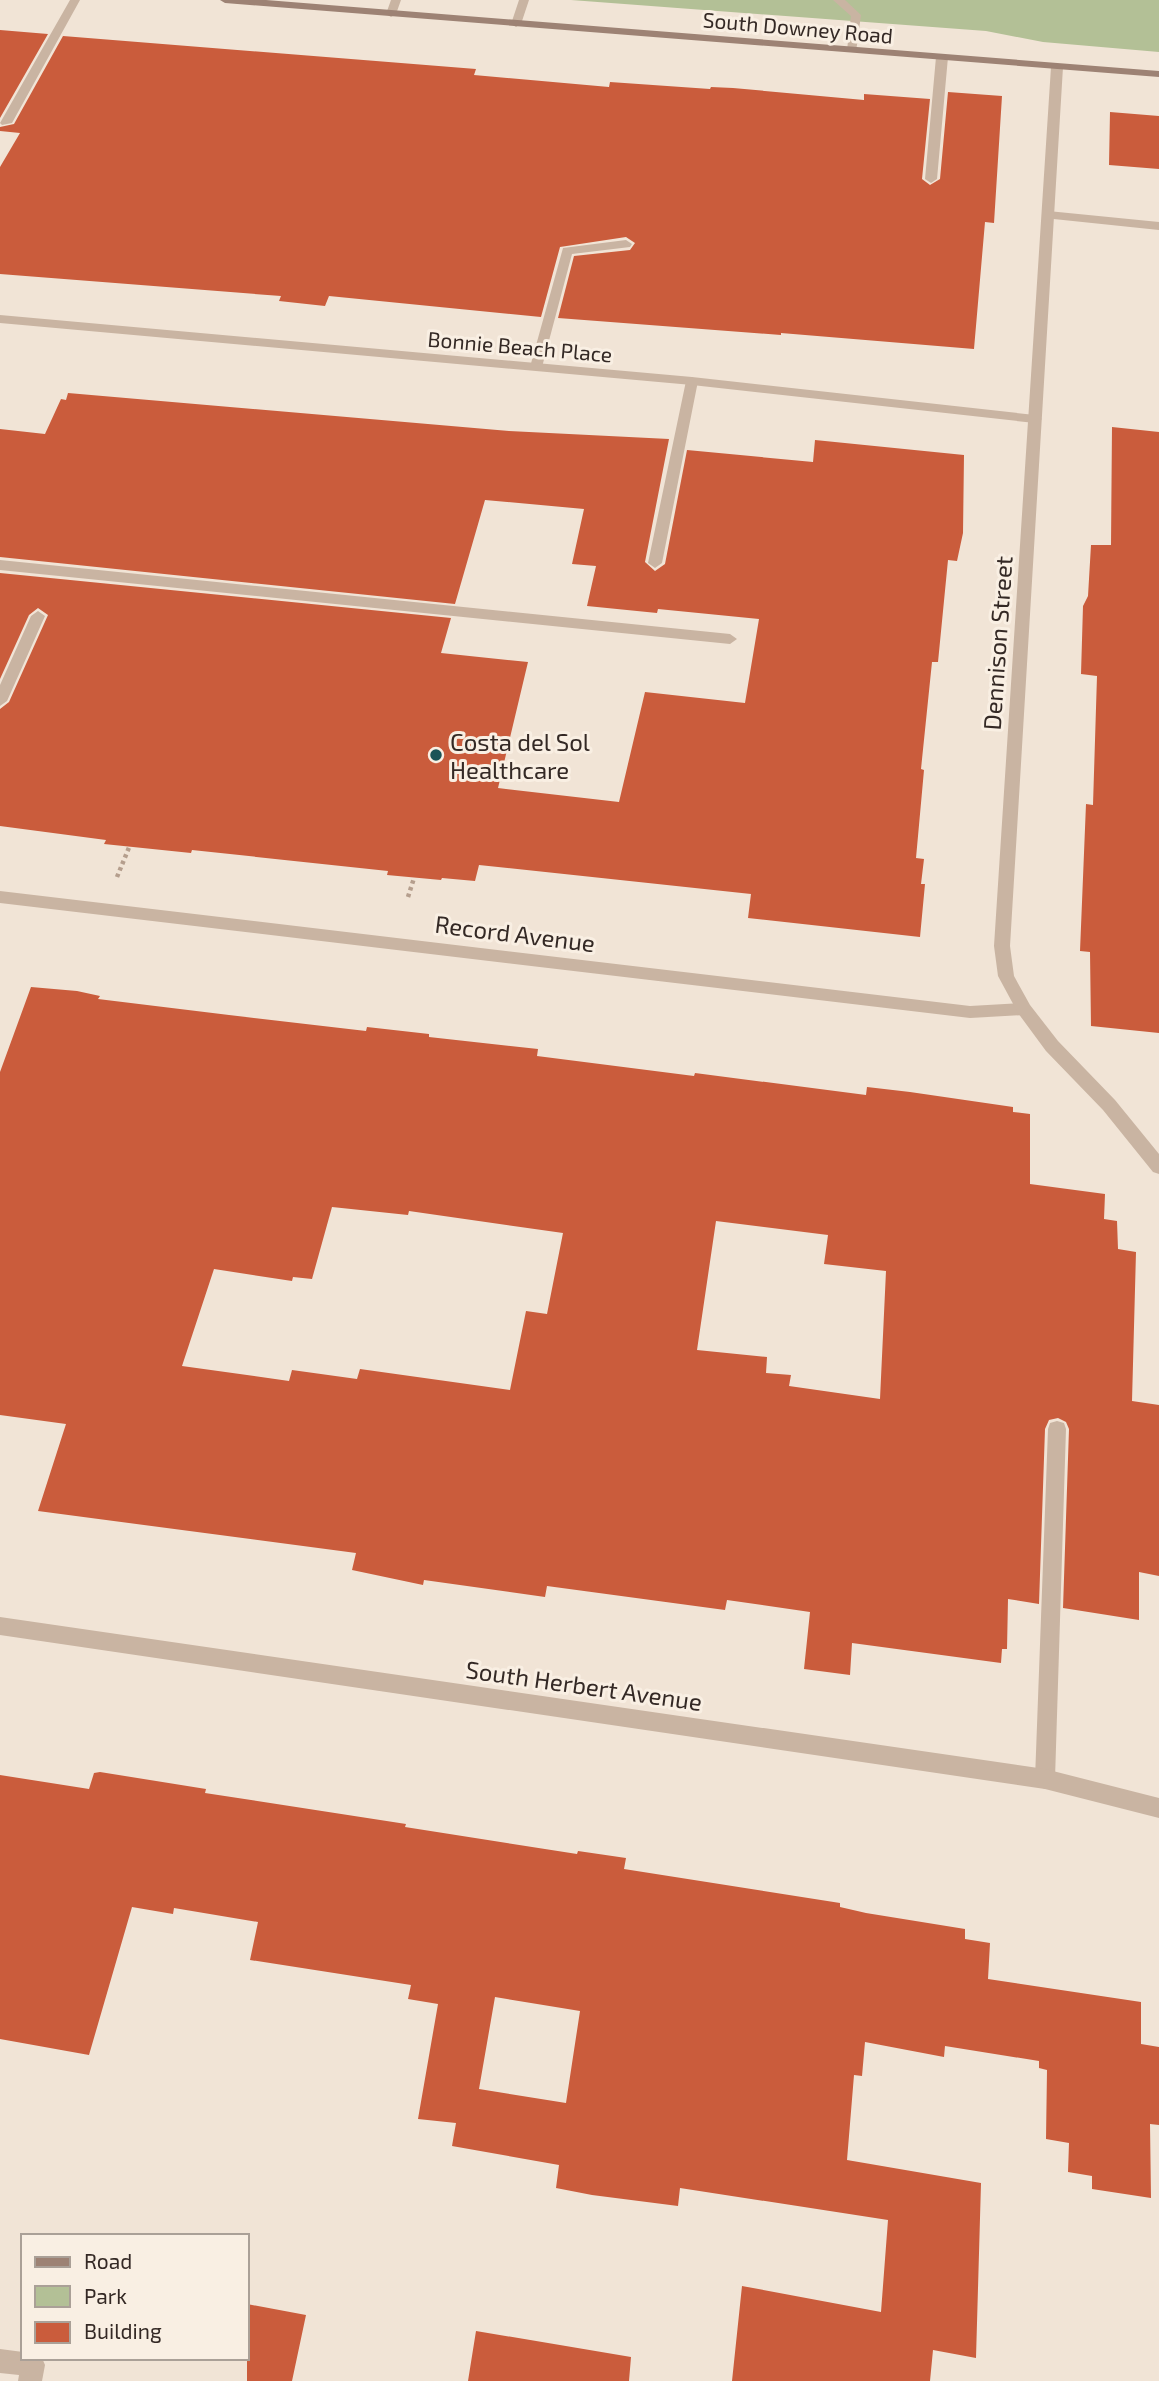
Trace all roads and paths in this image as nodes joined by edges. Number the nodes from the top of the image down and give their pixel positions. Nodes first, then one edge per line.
1 (75, 0) edge
2 (225, 0) edge
3 (396, 0) edge
4 (524, 0) edge
5 (838, 0) edge
6 (391, 13) junction
7 (516, 24) junction
8 (852, 50) junction
9 (942, 57) junction
10 (1057, 67) junction
11 (1159, 74) edge
12 (6, 122) dead end
13 (931, 179) dead end
14 (1048, 215) junction
15 (1159, 226) edge
16 (626, 244) dead end
17 (0, 319) edge
18 (536, 367) junction
19 (692, 381) junction
20 (1035, 419) junction
21 (655, 564) dead end
22 (0, 565) edge
23 (38, 616) dead end
24 (730, 639) dead end
25 (0, 702) edge
26 (130, 845) dead end
27 (414, 878) dead end
28 (114, 887) dead end
29 (0, 897) edge
30 (408, 897) dead end
31 (1024, 1009) junction
32 (1159, 1167) edge
33 (1057, 1429) dead end
34 (0, 1626) edge
35 (1045, 1779) junction
36 (1159, 1808) edge
37 (0, 2361) edge
38 (30, 2381) edge

1 - 12 street
2 - 6 main road, South Downey Road
3 - 6 street
4 - 7 street
5 - 8 street
6 - 7 main road, South Downey Road
7 - 8 main road, South Downey Road
8 - 9 main road, South Downey Road
9 - 10 main road, South Downey Road
9 - 13 street
10 - 11 main road, South Downey Road
10 - 14 street, Dennison Street
14 - 15 street
14 - 20 street, Dennison Street
16 - 18 street
17 - 18 street, Bonnie Beach Place
18 - 19 street, Bonnie Beach Place
19 - 20 street, Bonnie Beach Place
19 - 21 street
20 - 31 street, Dennison Street
22 - 24 street
23 - 25 street
26 - 28 path
27 - 30 path
29 - 31 street, Record Avenue
31 - 32 street, Dennison Street
33 - 35 street
34 - 35 street, South Herbert Avenue
35 - 36 street, South Herbert Avenue
37 - 38 street

